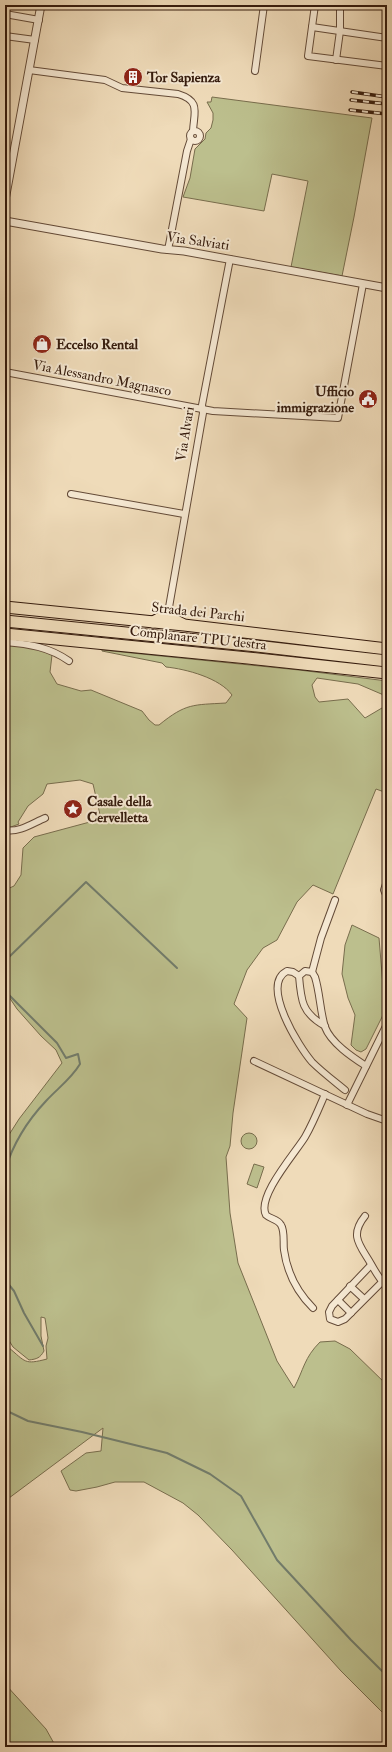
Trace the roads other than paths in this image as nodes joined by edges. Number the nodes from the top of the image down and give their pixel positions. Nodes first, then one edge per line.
1 (41, 5) edge
2 (264, 5) edge
3 (315, 5) edge
4 (340, 5) edge
5 (5, 14) edge
6 (39, 20) junction
7 (312, 27) junction
8 (340, 31) junction
9 (5, 36) edge
10 (387, 38) edge
11 (35, 40) junction
12 (336, 60) junction
13 (387, 66) edge
14 (29, 70) junction
15 (255, 71) dead end
16 (5, 196) edge
17 (5, 221) edge
18 (168, 250) junction
19 (230, 259) junction
20 (363, 284) junction
21 (387, 288) edge
22 (5, 372) edge
23 (202, 409) junction
24 (71, 494) dead end
25 (184, 514) junction
26 (5, 607) edge
27 (168, 613) junction
28 (5, 622) edge
29 (152, 622) junction
30 (184, 625) junction
31 (5, 634) edge
32 (5, 642) edge
33 (387, 649) edge
34 (69, 661) dead end
35 (387, 661) edge
36 (387, 673) edge
37 (45, 818) dead end
38 (5, 830) edge
39 (387, 881) edge
40 (387, 897) edge
41 (335, 900) dead end
42 (312, 972) junction
43 (299, 976) junction
44 (387, 1024) edge
45 (325, 1026) junction
46 (254, 1061) dead end
47 (366, 1066) junction
48 (345, 1090) dead end
49 (325, 1094) junction
50 (347, 1105) junction
51 (387, 1120) edge
52 (365, 1216) dead end
53 (371, 1265) junction
54 (382, 1282) junction
55 (350, 1286) junction
56 (387, 1288) edge
57 (364, 1299) junction
58 (338, 1300) junction
59 (312, 1308) dead end
60 (351, 1313) junction

1 - 6 street
2 - 15 street
3 - 7 street
4 - 8 street
5 - 6 street
6 - 11 street
7 - 8 street
7 - 12 street
8 - 10 street
8 - 12 street
9 - 11 street
11 - 14 street
12 - 13 street
14 - 16 street
14 - 18 street
17 - 18 street, Via Salviati
18 - 19 street, Via Salviati
19 - 20 street, Via Salviati
19 - 23 street, Via Alvari
20 - 21 street, Via Salviati
20 - 23 street, Via Alessandro Magnasco
22 - 23 street, Via Alessandro Magnasco
23 - 25 street, Via Alvari
24 - 25 street
25 - 27 street, Via Alvari
26 - 29 highway, Strada dei Parchi
27 - 29 highway
27 - 30 highway
28 - 35 highway, Strada dei Parchi
29 - 30 highway, Strada dei Parchi
30 - 33 highway, Strada dei Parchi
31 - 36 highway, Complanare TPU destra
32 - 34 street
37 - 38 street
39 - 40 street
41 - 42 street
42 - 43 street
42 - 45 street
43 - 45 street
43 - 48 street
44 - 47 street
45 - 47 street
46 - 49 street
47 - 50 street
49 - 50 street
49 - 59 street
50 - 51 street
52 - 53 street
53 - 54 street
53 - 55 street
54 - 56 street
54 - 57 street
55 - 57 street
55 - 58 street
57 - 60 street
58 - 60 street
58 - 60 street

